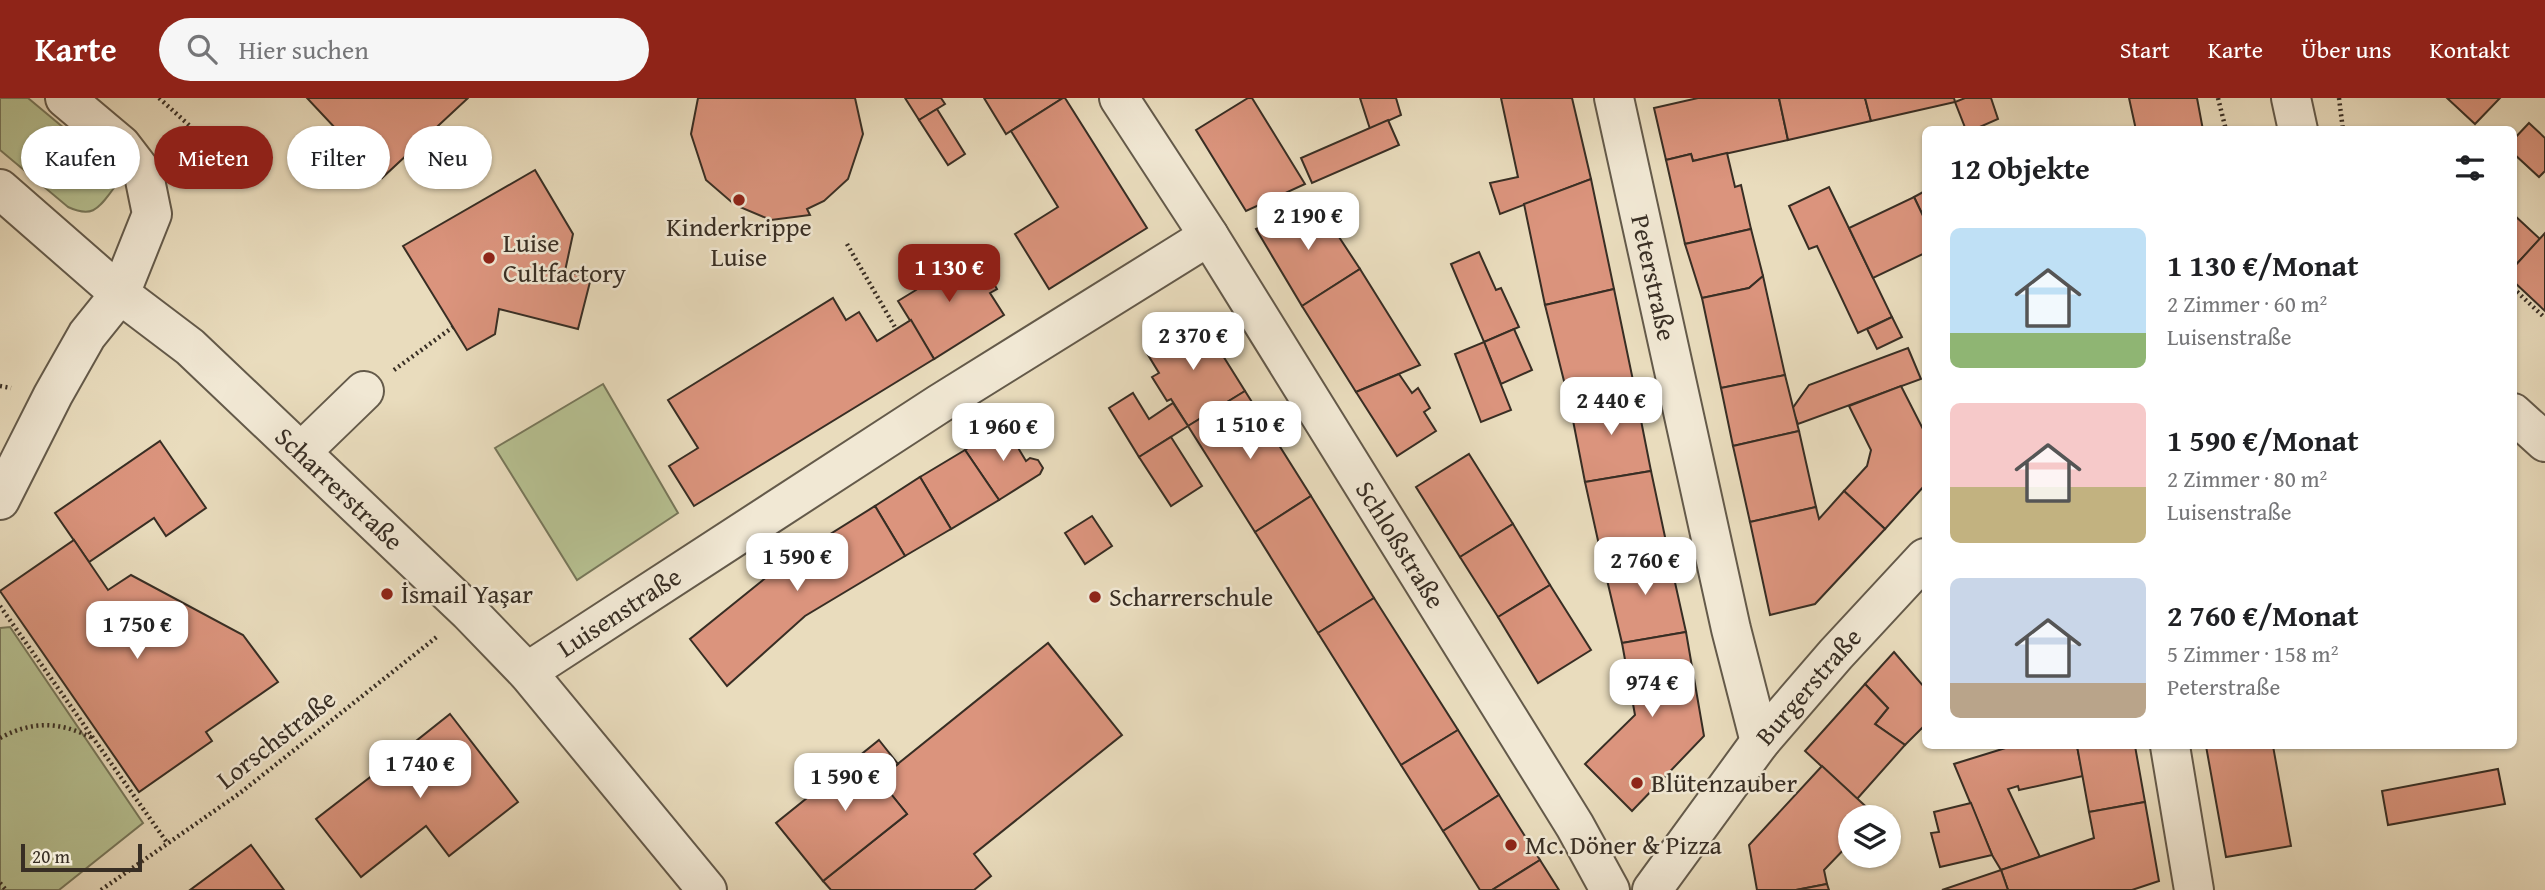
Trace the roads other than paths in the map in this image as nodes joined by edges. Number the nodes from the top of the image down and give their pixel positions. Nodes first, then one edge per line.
1 (65, 98) edge
2 (1119, 98) edge
3 (1614, 98) edge
4 (2291, 98) edge
5 (2297, 126) edge
6 (0, 189) edge
7 (1209, 236) junction
8 (120, 294) junction
9 (364, 391) road end
10 (2517, 417) edge
11 (2545, 442) edge
12 (301, 452) junction
13 (0, 500) edge
14 (1922, 561) edge
15 (527, 671) junction
16 (1760, 742) junction
17 (2170, 749) edge
18 (707, 890) edge
19 (1610, 890) edge
20 (1652, 890) edge
21 (2194, 890) edge

1 - 8 street
2 - 7 street, Schloßstraße
3 - 16 street, Peterstraße
4 - 5 street
6 - 8 street, Scharrerstraße
7 - 15 street, Luisenstraße
7 - 19 street, Schloßstraße
8 - 12 street, Scharrerstraße
8 - 13 street
9 - 12 street
10 - 11 street
12 - 15 street, Scharrerstraße
14 - 16 street, Burgerstraße
15 - 18 street, Scharrerstraße
16 - 20 street, Burgerstraße
17 - 21 street

